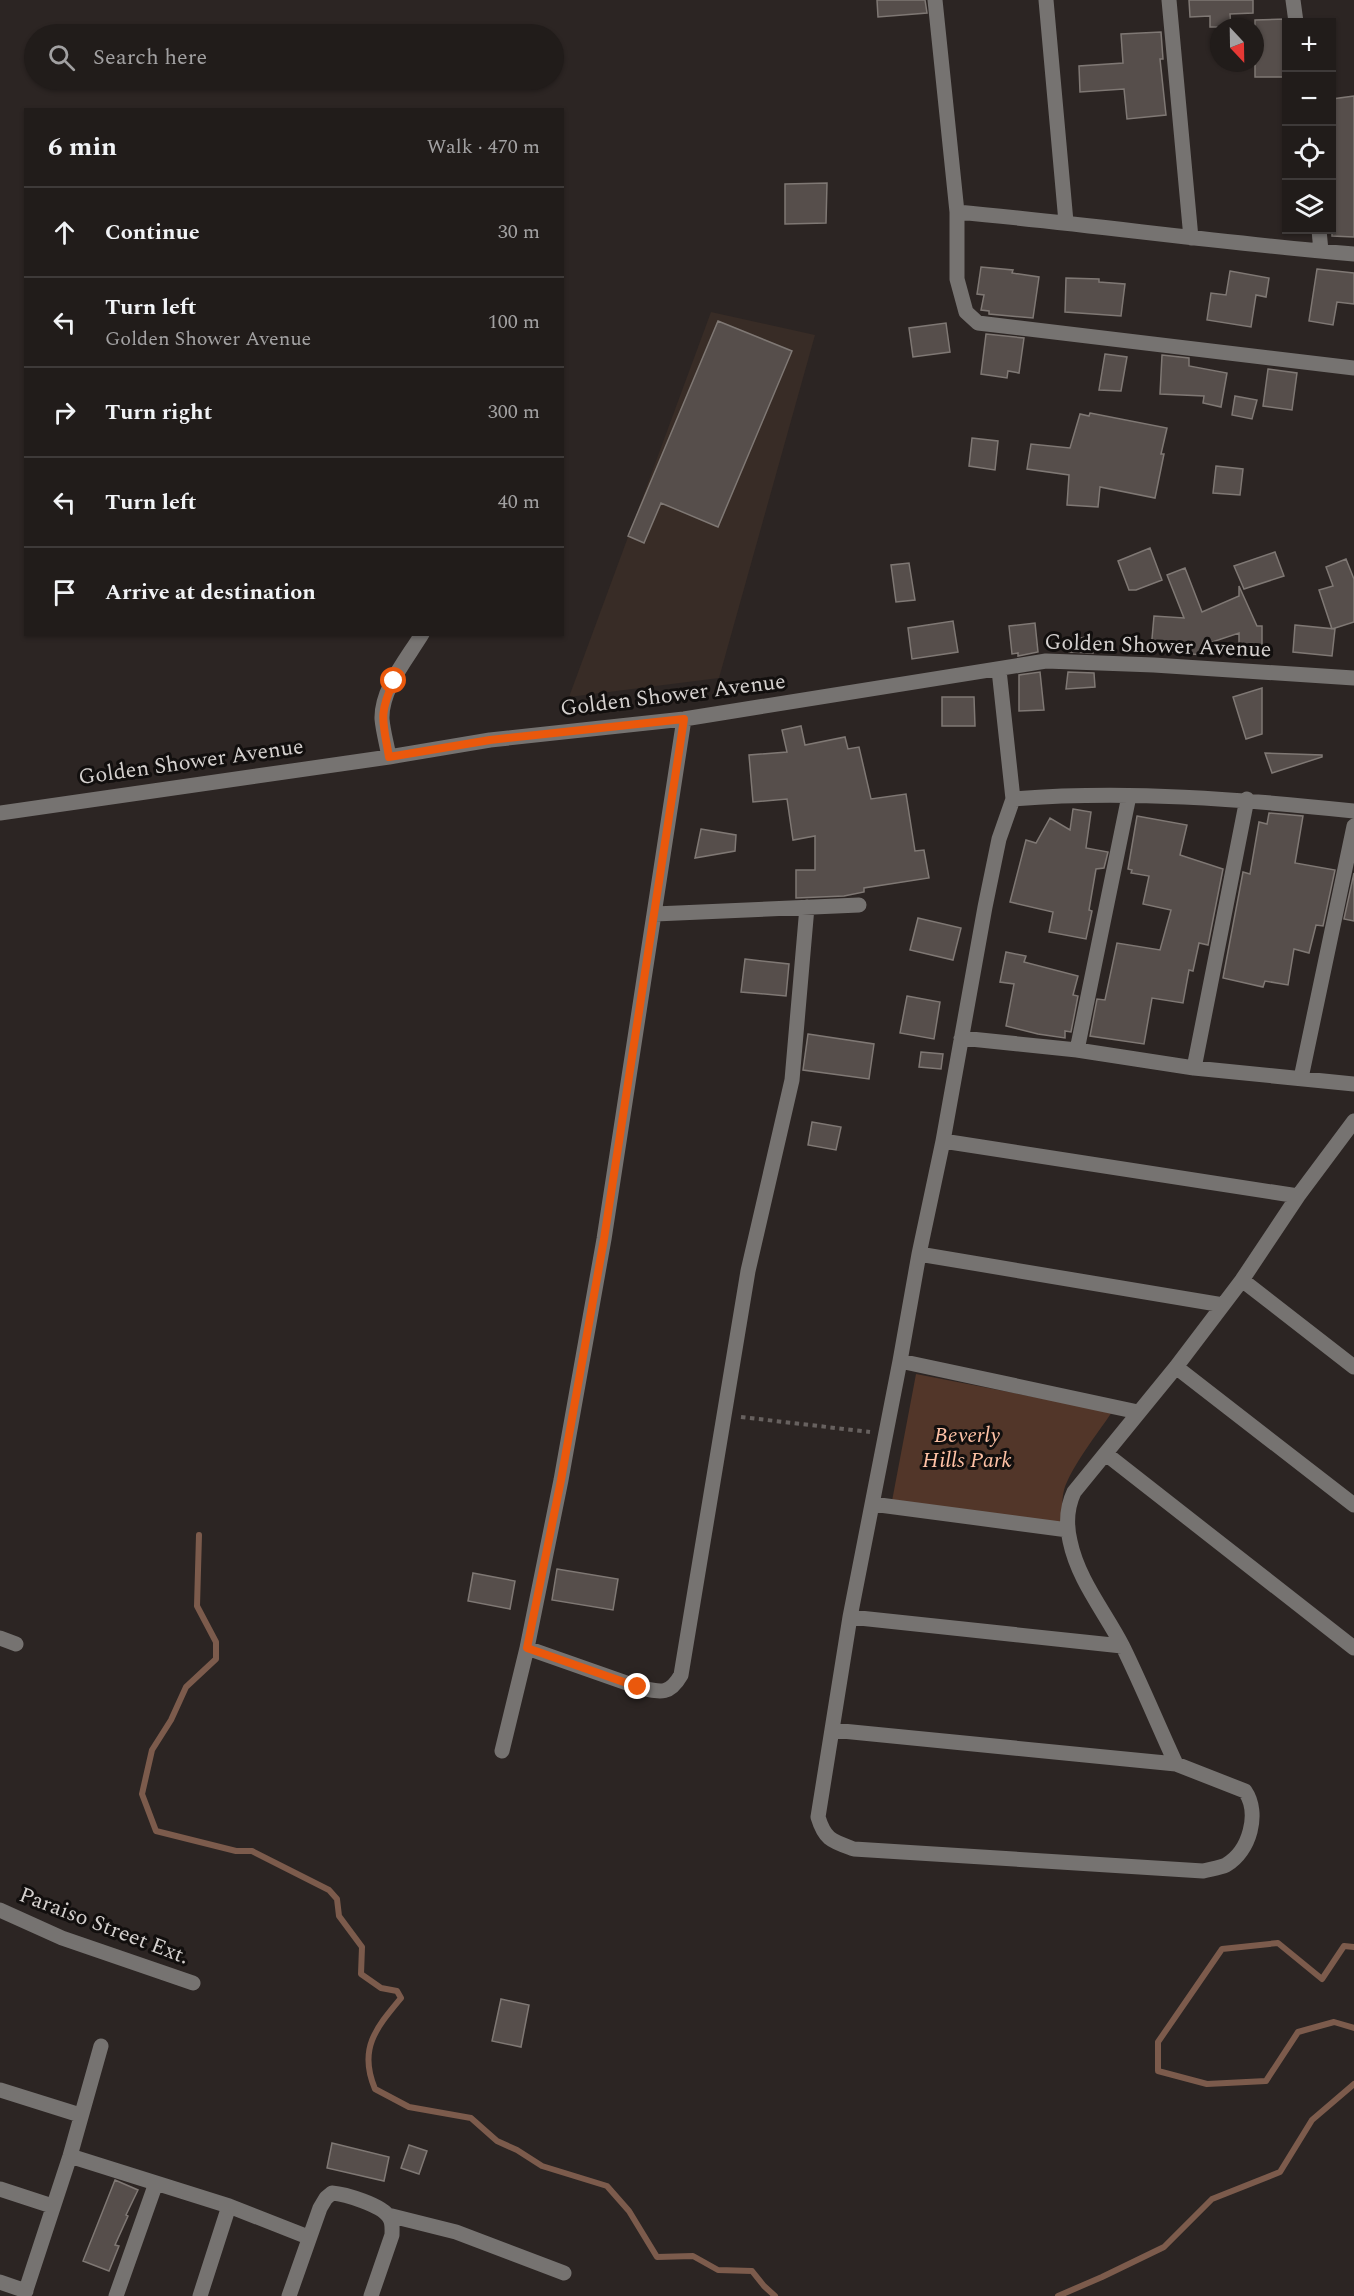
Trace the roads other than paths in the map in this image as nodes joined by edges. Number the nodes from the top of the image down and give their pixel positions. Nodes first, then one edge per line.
1 (934, 0) edge
2 (1046, 0) edge
3 (1169, 0) edge
4 (1293, 0) edge
5 (1295, 18) edge
6 (957, 212) junction
7 (1066, 222) junction
8 (1319, 234) edge
9 (1191, 238) junction
10 (1321, 251) junction
11 (1354, 254) edge
12 (1354, 368) edge
13 (421, 636) edge
14 (999, 670) junction
15 (1354, 678) edge
16 (684, 719) junction
17 (389, 757) junction
18 (1129, 796) junction
19 (1013, 799) junction
20 (1247, 799) junction
21 (1354, 811) edge
22 (0, 813) edge
23 (1354, 826) edge
24 (859, 905) dead end
25 (807, 907) junction
26 (655, 914) junction
27 (961, 1038) junction
28 (1077, 1050) junction
29 (1194, 1068) junction
30 (1301, 1078) junction
31 (1354, 1084) edge
32 (1354, 1121) edge
33 (943, 1141) junction
34 (1298, 1196) junction
35 (919, 1254) junction
36 (1242, 1280) junction
37 (1223, 1305) junction
38 (900, 1361) junction
39 (1176, 1367) junction
40 (1354, 1367) edge
41 (1138, 1413) junction
42 (1106, 1454) junction
43 (872, 1504) junction
44 (1354, 1505) edge
45 (1068, 1530) junction
46 (850, 1617) junction
47 (0, 1638) edge
48 (16, 1644) dead end
49 (1122, 1646) junction
50 (527, 1648) junction
51 (1354, 1648) edge
52 (832, 1730) junction
53 (502, 1751) dead end
54 (1176, 1764) junction
55 (0, 1910) edge
56 (193, 1983) dead end
57 (101, 2046) dead end
58 (0, 2090) edge
59 (80, 2115) junction
60 (70, 2156) junction
61 (156, 2183) junction
62 (0, 2189) edge
63 (52, 2206) junction
64 (229, 2206) junction
65 (388, 2216) junction
66 (308, 2237) junction
67 (564, 2273) dead end
68 (0, 2282) edge
69 (25, 2293) edge
70 (116, 2296) edge
71 (200, 2296) edge
72 (288, 2296) edge
73 (371, 2296) edge

1 - 6 street
2 - 7 street
3 - 9 street
4 - 5 street
6 - 7 street
6 - 12 street
7 - 9 street
8 - 10 street
9 - 10 street
10 - 11 street
13 - 17 street
14 - 15 street, Golden Shower Avenue
14 - 16 street, Golden Shower Avenue
14 - 19 street
16 - 17 street, Golden Shower Avenue
16 - 26 street
17 - 22 street, Golden Shower Avenue
18 - 19 street
18 - 20 street
18 - 28 street
19 - 27 street
20 - 21 street
20 - 29 street
23 - 30 street
24 - 25 street
25 - 26 street
25 - 50 street
26 - 50 street
27 - 28 street
27 - 33 street
28 - 29 street
29 - 30 street
30 - 31 street
32 - 34 street
33 - 34 street
33 - 35 street
34 - 36 street
35 - 37 street
35 - 38 street
36 - 37 street
36 - 40 street
37 - 39 street
38 - 41 street
38 - 43 street
39 - 41 street
39 - 44 street
41 - 42 street
42 - 45 street
42 - 51 street
43 - 45 street
43 - 46 street
45 - 49 street
46 - 49 street
46 - 52 street
47 - 48 street
49 - 54 street
50 - 53 street
52 - 54 street
52 - 54 street
55 - 56 street, Paraiso Street Ext.
57 - 59 street
58 - 59 street
59 - 60 street
60 - 61 street
60 - 63 street
61 - 64 street
61 - 70 street
62 - 63 street
63 - 69 street
64 - 66 street
64 - 71 street
65 - 66 street
65 - 67 street
65 - 73 street
66 - 72 street
68 - 69 street

